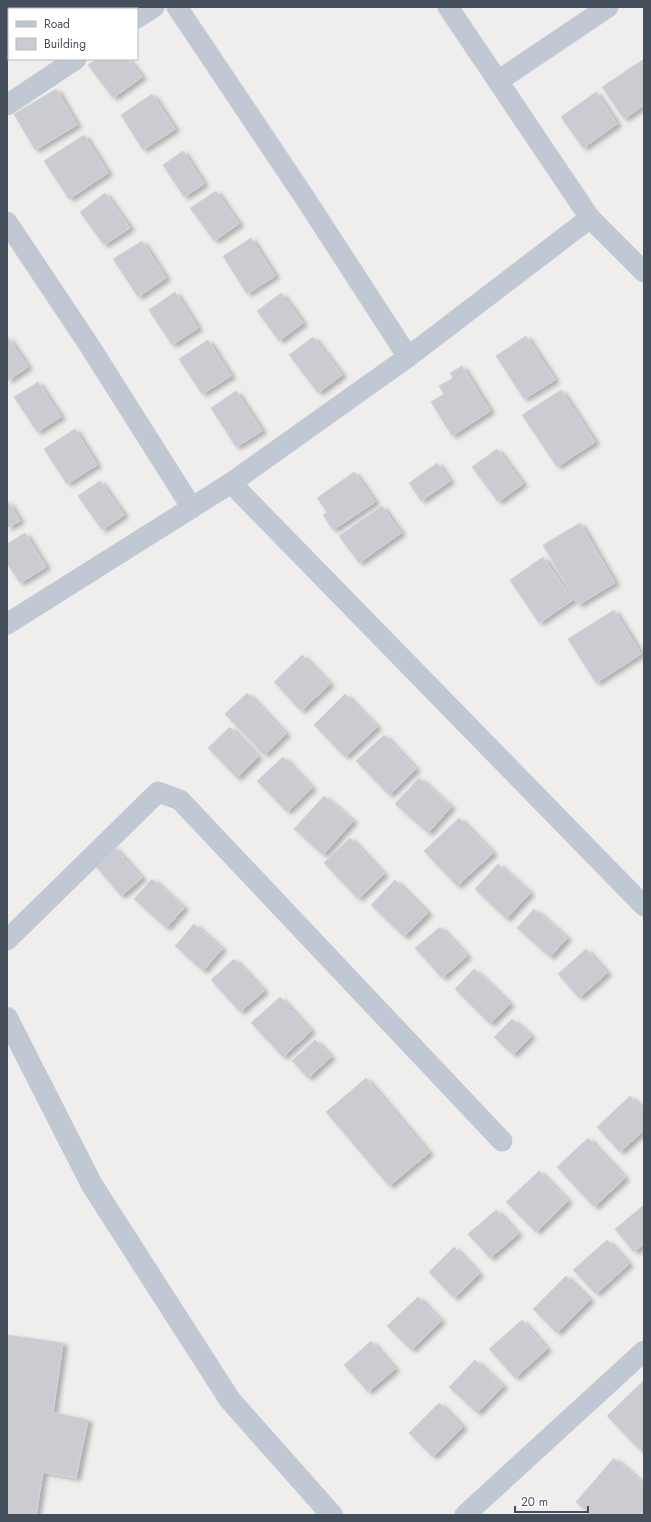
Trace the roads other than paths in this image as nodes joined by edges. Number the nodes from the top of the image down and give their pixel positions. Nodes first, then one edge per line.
1 (154, 7) edge
2 (177, 7) edge
3 (448, 7) edge
4 (608, 7) edge
5 (138, 17) edge
6 (74, 60) edge
7 (498, 81) junction
8 (7, 105) edge
9 (590, 218) junction
10 (7, 222) edge
11 (643, 270) edge
12 (408, 357) junction
13 (231, 483) junction
14 (192, 508) junction
15 (7, 624) edge
16 (644, 906) edge
17 (7, 940) edge
18 (7, 1018) edge
19 (502, 1141) dead end
20 (644, 1352) edge
21 (332, 1515) edge
22 (465, 1515) edge

1 - 5 street
2 - 12 street
3 - 7 street
4 - 7 street
6 - 8 street
7 - 9 street
9 - 11 street
9 - 12 street
10 - 14 street
12 - 13 street
13 - 14 street
13 - 16 street
14 - 15 street
17 - 19 street
18 - 21 street
20 - 22 street

